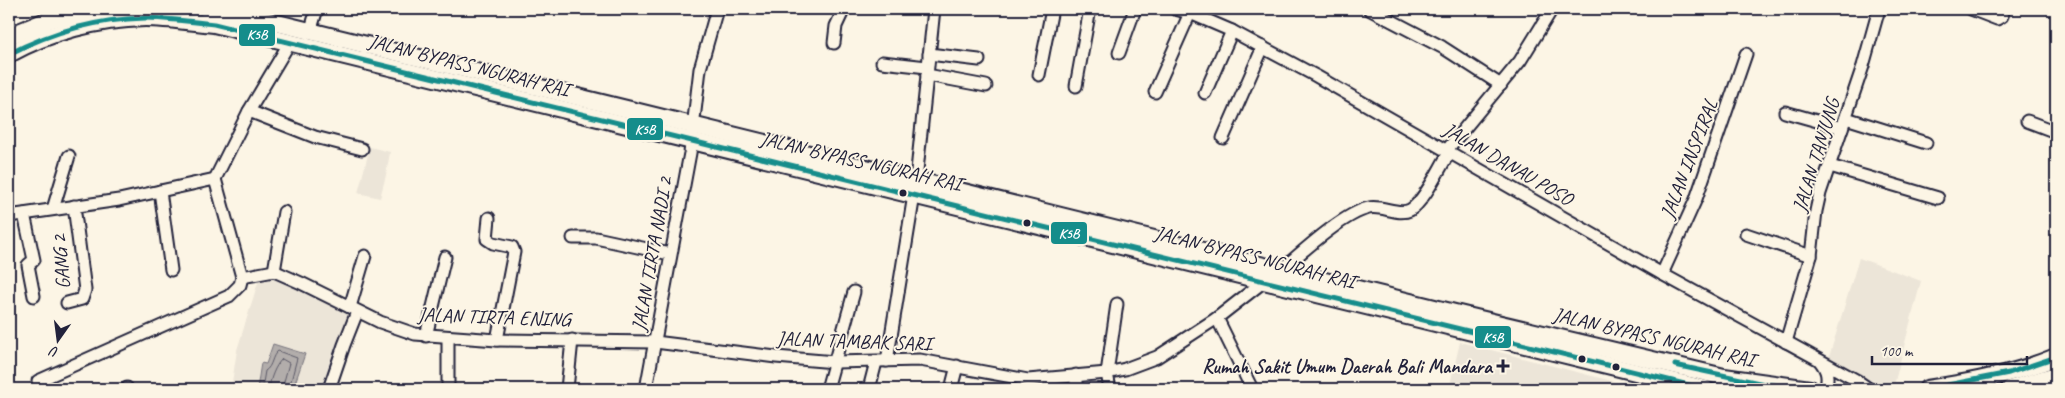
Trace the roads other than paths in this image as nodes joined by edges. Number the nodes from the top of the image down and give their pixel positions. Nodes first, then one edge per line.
1 (100, 9) edge
2 (207, 9) edge
3 (317, 9) edge
4 (717, 9) edge
5 (844, 9) edge
6 (934, 9) edge
7 (1052, 9) edge
8 (1090, 9) edge
9 (1135, 9) edge
10 (1175, 9) edge
11 (1369, 9) edge
12 (1552, 9) edge
13 (1879, 9) edge
14 (1971, 9) edge
15 (2004, 9) edge
16 (1190, 13) junction
17 (1204, 13) edge
18 (1232, 31) junction
19 (310, 32) junction
20 (9, 36) edge
21 (290, 42) junction
22 (834, 43) dead end
23 (1263, 47) junction
24 (9, 54) edge
25 (929, 54) junction
26 (1119, 54) dead end
27 (1746, 54) dead end
28 (979, 60) dead end
29 (882, 62) dead end
30 (927, 71) junction
31 (1038, 75) dead end
32 (1501, 85) junction
33 (986, 86) dead end
34 (1076, 86) dead end
35 (1156, 92) dead end
36 (1205, 93) dead end
37 (249, 111) junction
38 (1785, 112) dead end
39 (2027, 121) dead end
40 (1844, 123) junction
41 (2056, 132) edge
42 (692, 134) junction
43 (1223, 138) dead end
44 (1926, 143) dead end
45 (362, 149) dead end
46 (1448, 152) junction
47 (70, 156) dead end
48 (1830, 166) junction
49 (215, 179) junction
50 (915, 187) junction
51 (160, 191) junction
52 (1938, 198) dead end
53 (74, 206) junction
54 (53, 209) junction
55 (284, 212) dead end
56 (24, 214) junction
57 (9, 216) edge
58 (489, 218) dead end
59 (1746, 234) dead end
60 (574, 238) dead end
61 (670, 254) junction
62 (366, 256) dead end
63 (1811, 256) junction
64 (445, 257) dead end
65 (171, 270) dead end
66 (1282, 270) junction
67 (274, 272) junction
68 (1662, 274) junction
69 (242, 276) junction
70 (1263, 282) junction
71 (854, 292) dead end
72 (34, 296) dead end
73 (1381, 302) junction
74 (67, 303) dead end
75 (1117, 304) dead end
76 (354, 310) junction
77 (1217, 318) junction
78 (426, 336) junction
79 (448, 337) junction
80 (497, 340) junction
81 (572, 340) junction
82 (655, 342) junction
83 (1786, 342) junction
84 (2056, 357) edge
85 (1819, 360) junction
86 (881, 361) junction
87 (835, 362) junction
88 (957, 366) junction
89 (1108, 373) junction
90 (1076, 375) junction
91 (2056, 375) edge
92 (38, 381) dead end
93 (329, 389) edge
94 (448, 389) edge
95 (567, 389) edge
96 (646, 389) edge
97 (827, 389) edge
98 (869, 389) edge
99 (951, 389) edge
100 (1076, 389) edge
101 (1110, 389) edge
102 (1252, 389) edge
103 (1704, 389) edge
104 (1810, 389) edge
105 (1826, 389) edge
106 (1869, 389) edge
107 (1927, 389) edge
108 (2010, 389) edge

1 - 20 highway
2 - 19 highway, JALAN BYPASS NGURAH RAI
3 - 19 street
4 - 42 street, JALAN TIRTA NADI 2
5 - 22 street
6 - 25 street
7 - 31 street
8 - 34 street
9 - 26 street
10 - 16 street, JALAN DANAU POSO
11 - 32 street
12 - 32 street
13 - 40 street, JALAN TANJUNG
14 - 15 street
16 - 17 street, JALAN DANAU POSO
16 - 35 street
17 - 18 street, JALAN DANAU POSO
18 - 23 street, JALAN DANAU POSO
18 - 36 street
19 - 42 highway, JALAN BYPASS NGURAH RAI
21 - 24 highway, JALAN BYPASS NGURAH RAI
21 - 37 street
21 - 42 highway, JALAN BYPASS NGURAH RAI
23 - 43 street
23 - 46 street, JALAN DANAU POSO
25 - 28 street
25 - 30 street
27 - 68 street, JALAN INSPIRAL
29 - 30 street
30 - 33 street
30 - 50 street
32 - 46 street
37 - 45 street
37 - 49 street
38 - 40 street
39 - 41 street
40 - 44 street
40 - 48 street, JALAN TANJUNG
42 - 50 highway, JALAN BYPASS NGURAH RAI
42 - 61 street, JALAN TIRTA NADI 2
46 - 66 street
46 - 68 street, JALAN DANAU POSO
47 - 54 street
48 - 52 street
48 - 63 street, JALAN TANJUNG
49 - 51 street
49 - 69 street
50 - 66 highway, JALAN BYPASS NGURAH RAI
50 - 70 highway, JALAN BYPASS NGURAH RAI
50 - 86 street
51 - 53 street
51 - 65 street
53 - 54 street
53 - 74 street, GANG 2
54 - 56 street
55 - 67 street
56 - 57 street
56 - 72 street
58 - 80 street
59 - 63 street
60 - 61 street
61 - 82 street, JALAN TIRTA NADI 2
62 - 76 street
63 - 83 street, JALAN TANJUNG
64 - 78 street
66 - 73 highway, JALAN BYPASS NGURAH RAI
67 - 69 street
67 - 76 street, JALAN TIRTA ENING
68 - 83 street, JALAN DANAU POSO
69 - 92 street
70 - 73 highway, JALAN BYPASS NGURAH RAI
70 - 77 street, JALAN TAMBAK SARI
71 - 87 street
73 - 103 highway, JALAN BYPASS NGURAH RAI
73 - 104 highway, JALAN BYPASS NGURAH RAI
75 - 89 street
76 - 78 street, JALAN TIRTA ENING
76 - 93 street
77 - 89 street, JALAN TAMBAK SARI
77 - 102 street
78 - 79 street, JALAN TIRTA ENING
79 - 80 street, JALAN TIRTA ENING
79 - 94 street
80 - 81 street, JALAN TIRTA ENING
81 - 82 street, JALAN TIRTA ENING
81 - 95 street
82 - 87 street, JALAN TAMBAK SARI
82 - 96 street, JALAN TIRTA NADI 2
83 - 85 street, JALAN DANAU POSO
84 - 107 highway
85 - 105 street
85 - 106 street, JALAN DANAU POSO
86 - 87 street, JALAN TAMBAK SARI
86 - 88 street, JALAN TAMBAK SARI
86 - 98 street
87 - 97 street
88 - 90 street, JALAN TAMBAK SARI
88 - 99 street
89 - 90 street, JALAN TAMBAK SARI
89 - 101 street
90 - 100 street
91 - 108 highway

